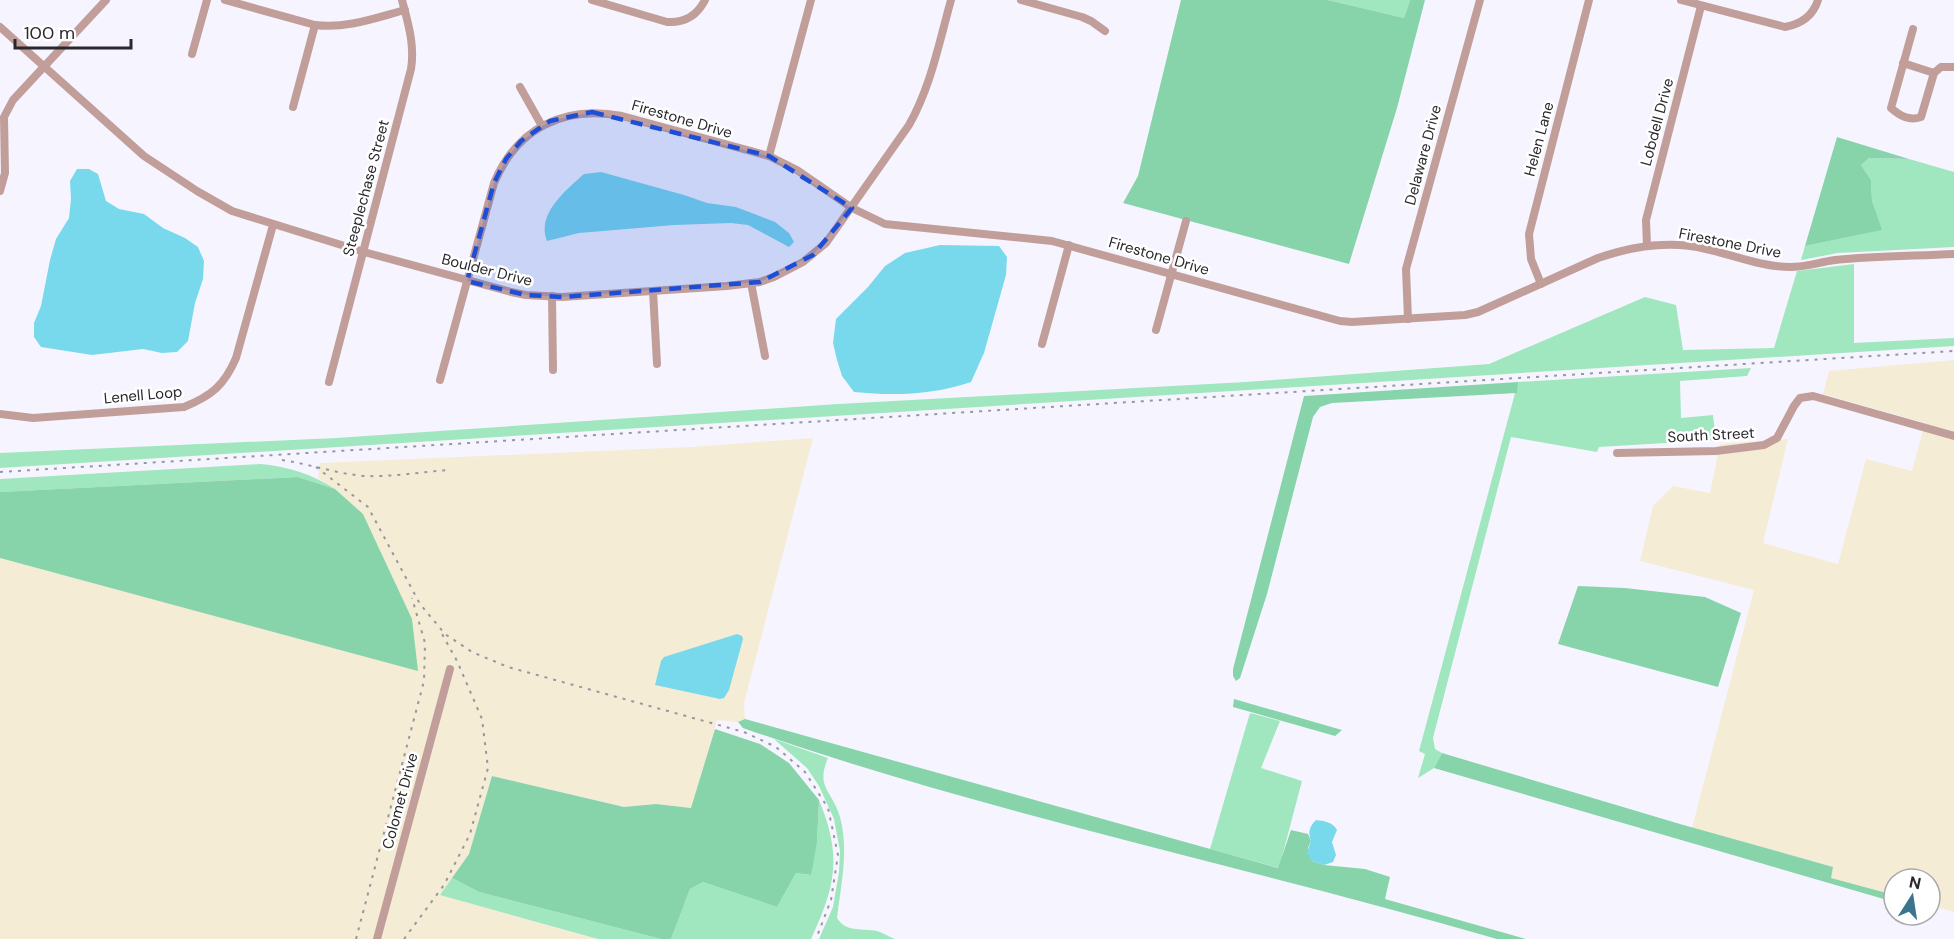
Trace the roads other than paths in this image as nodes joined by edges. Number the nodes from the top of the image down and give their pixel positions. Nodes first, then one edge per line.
1 (106, 0) edge
2 (207, 0) edge
3 (225, 0) edge
4 (402, 0) edge
5 (592, 0) edge
6 (705, 0) edge
7 (811, 0) edge
8 (951, 0) edge
9 (1021, 0) edge
10 (1480, 0) edge
11 (1589, 0) edge
12 (1680, 0) edge
13 (1818, 0) edge
14 (1701, 6) junction
15 (405, 10) junction
16 (315, 25) junction
17 (0, 27) edge
18 (1913, 29) dead end
19 (1105, 31) dead end
20 (192, 54) dead end
21 (1903, 63) junction
22 (43, 67) junction
23 (1954, 67) edge
24 (1934, 74) junction
25 (520, 87) dead end
26 (292, 107) dead end
27 (542, 126) junction
28 (769, 156) junction
29 (0, 191) edge
30 (852, 208) junction
31 (1186, 220) dead end
32 (273, 225) junction
33 (1069, 245) junction
34 (1647, 246) junction
35 (364, 252) junction
36 (1954, 254) edge
37 (1172, 274) junction
38 (467, 281) junction
39 (751, 283) junction
40 (1541, 284) junction
41 (653, 291) junction
42 (552, 296) junction
43 (1408, 319) junction
44 (1156, 330) dead end
45 (1042, 344) dead end
46 (765, 356) dead end
47 (657, 364) dead end
48 (553, 370) dead end
49 (440, 380) dead end
50 (329, 382) dead end
51 (0, 414) edge
52 (1954, 436) edge
53 (1617, 453) dead end
54 (450, 669) dead end
55 (377, 939) edge

1 - 22 street
2 - 20 street
3 - 16 street
4 - 15 street, Steeplechase Street
5 - 6 street
7 - 28 street
8 - 30 street, Boulder Drive
9 - 19 street
10 - 43 street, Delaware Drive
11 - 40 street, Helen Lane
12 - 14 street
13 - 14 street
14 - 34 street, Lobdell Drive
15 - 16 street
15 - 35 street, Steeplechase Street
16 - 26 street
17 - 22 street, Boulder Drive
18 - 21 street
21 - 24 street
21 - 24 street
22 - 29 street
22 - 32 street, Boulder Drive
23 - 24 street
25 - 27 street
27 - 28 street, Firestone Drive
27 - 38 street, Firestone Drive
28 - 30 street, Firestone Drive
30 - 33 street, Firestone Drive
30 - 39 street, Boulder Drive
31 - 37 street
32 - 35 street, Boulder Drive
32 - 51 street, Lenell Loop
33 - 37 street, Firestone Drive
33 - 45 street
34 - 36 street, Firestone Drive
34 - 40 street, Firestone Drive
35 - 38 street, Boulder Drive
35 - 50 street, Steeplechase Street
37 - 43 street, Firestone Drive
37 - 44 street
38 - 42 street, Boulder Drive
38 - 49 street, Firestone Drive
39 - 41 street, Boulder Drive
39 - 46 street
40 - 43 street, Firestone Drive
41 - 42 street, Boulder Drive
41 - 47 street
42 - 48 street
52 - 53 street, South Street
54 - 55 street, Colomet Drive

